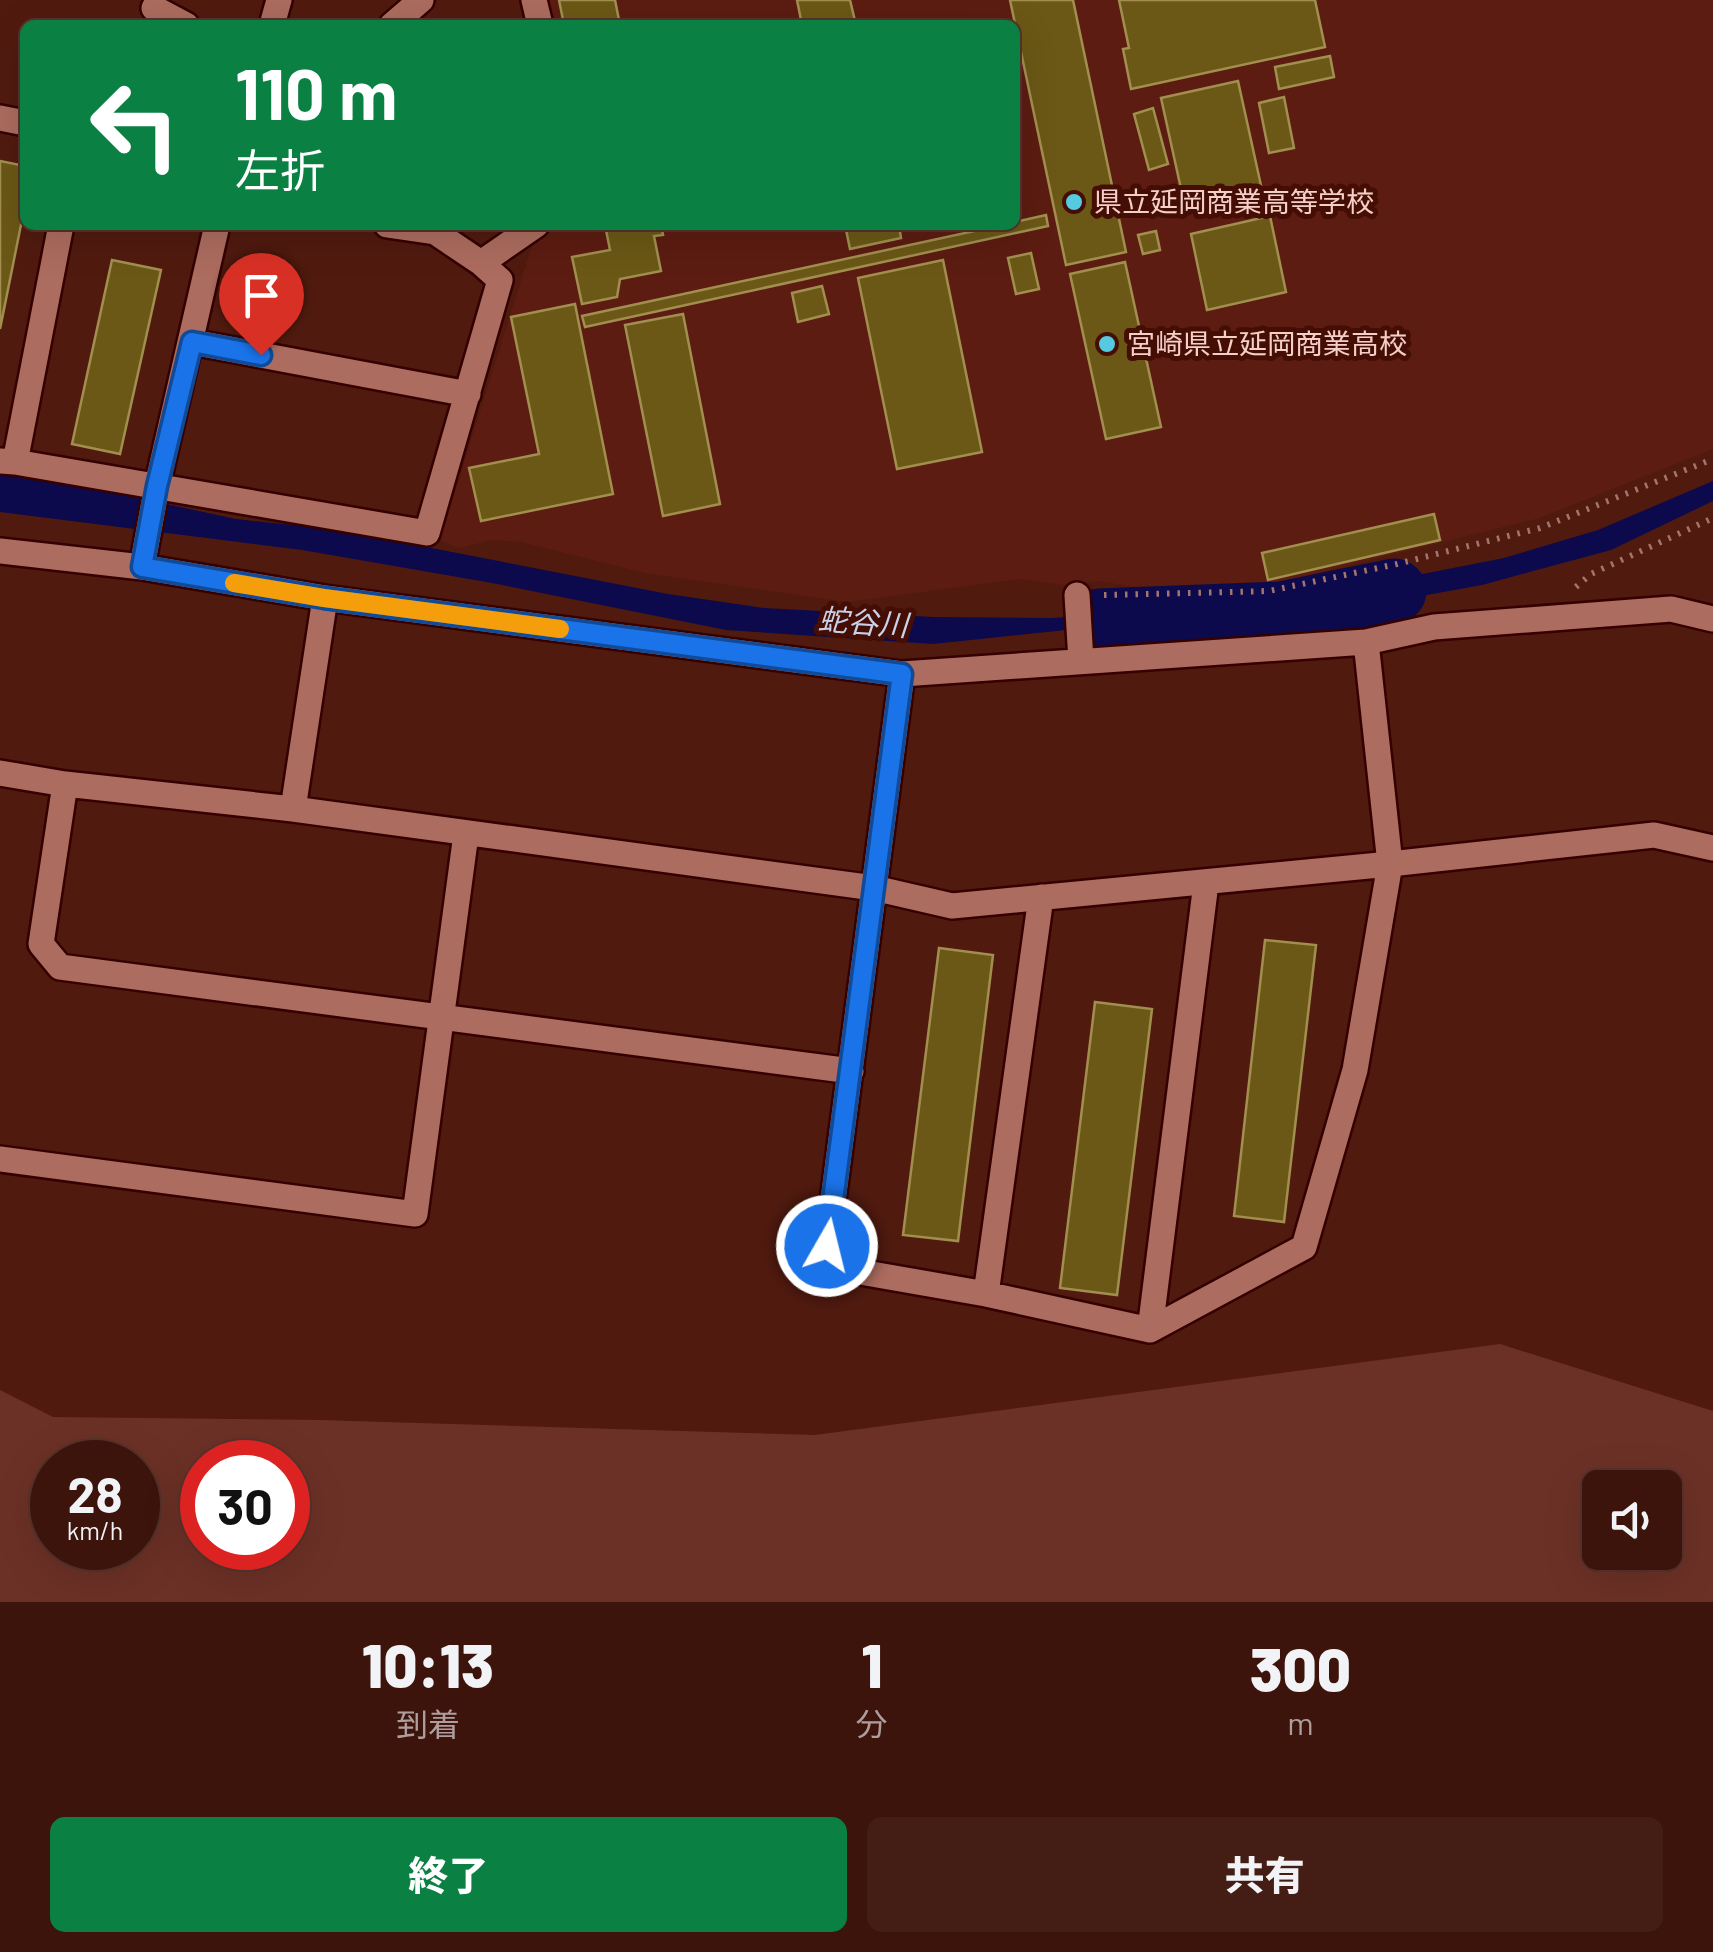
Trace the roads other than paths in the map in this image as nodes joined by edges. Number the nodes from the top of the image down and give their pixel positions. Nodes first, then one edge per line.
1 (421, 0) edge
2 (154, 8) dead end
3 (177, 20) edge
4 (398, 20) edge
5 (60, 230) edge
6 (217, 230) edge
7 (421, 230) edge
8 (529, 230) edge
9 (481, 263) junction
10 (192, 342) junction
11 (468, 394) junction
12 (8, 461) edge
13 (157, 486) junction
14 (0, 551) edge
15 (142, 567) junction
16 (324, 598) junction
17 (1078, 600) road end
18 (1713, 620) edge
19 (1366, 642) junction
20 (1081, 660) junction
21 (902, 674) junction
22 (0, 774) edge
23 (64, 784) junction
24 (293, 809) junction
25 (466, 834) junction
26 (1713, 848) edge
27 (1390, 864) junction
28 (1206, 883) junction
29 (874, 888) junction
30 (1041, 896) junction
31 (442, 1017) junction
32 (851, 1071) junction
33 (0, 1159) edge
34 (986, 1294) junction
35 (1150, 1330) junction

1 - 4 street
2 - 3 street
5 - 12 street
6 - 10 street
7 - 9 street
8 - 9 street
9 - 11 street
10 - 11 street
10 - 13 street
11 - 13 street
12 - 13 street
13 - 15 street
14 - 15 street
15 - 16 street
16 - 21 street
16 - 24 street
17 - 20 street
18 - 19 street
19 - 20 street
19 - 27 street
20 - 21 street
21 - 29 street
22 - 23 street
23 - 24 street
23 - 31 street
24 - 25 street
25 - 29 street
25 - 31 street
26 - 27 street
27 - 28 street
27 - 35 street
28 - 30 street
28 - 35 street
29 - 30 street
29 - 32 street
30 - 34 street
31 - 32 street
31 - 33 street
32 - 34 street
34 - 35 street

